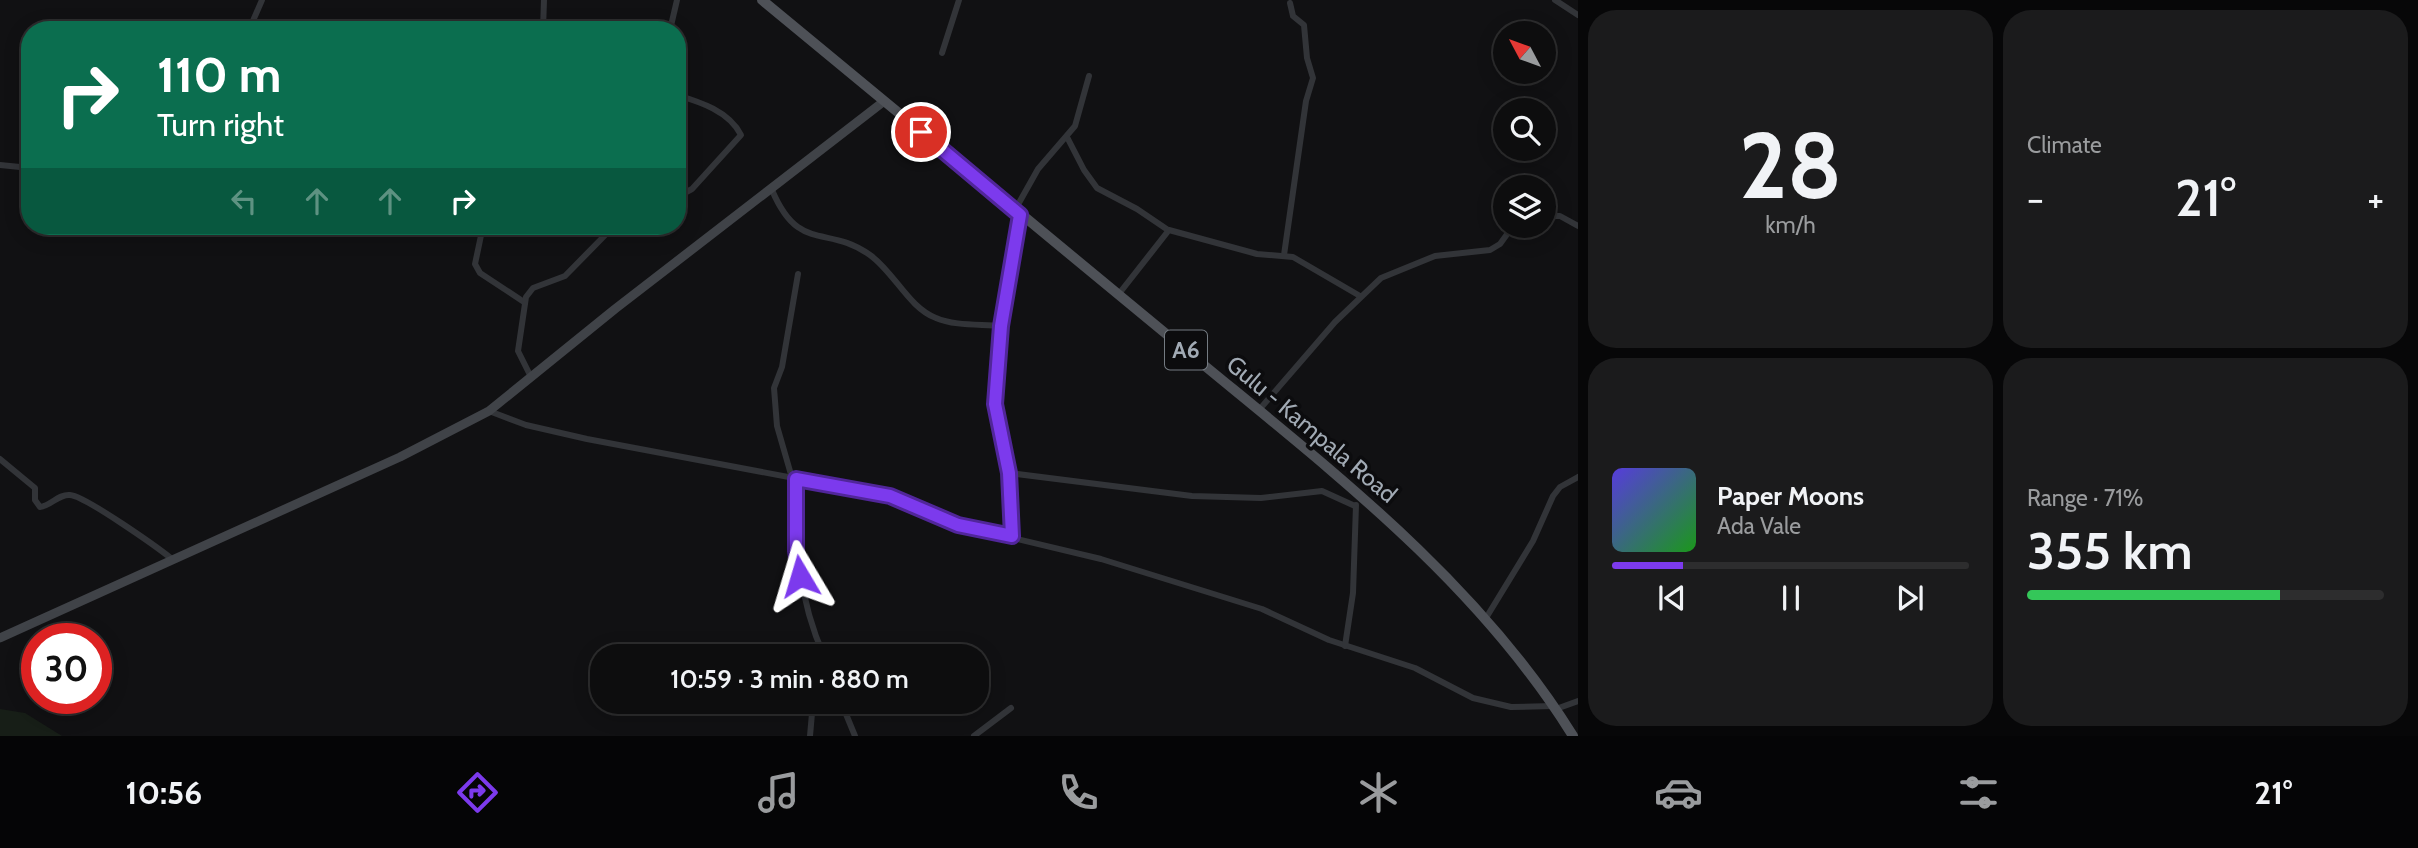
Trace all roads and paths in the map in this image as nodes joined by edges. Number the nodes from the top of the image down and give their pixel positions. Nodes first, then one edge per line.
1 (262, 0) edge
2 (544, 0) edge
3 (677, 0) edge
4 (762, 0) edge
5 (959, 0) edge
6 (1555, 0) edge
7 (1290, 4) dead end
8 (1578, 15) edge
9 (253, 21) edge
10 (543, 21) edge
11 (672, 21) edge
12 (942, 53) dead end
13 (1089, 76) dead end
14 (686, 98) edge
15 (883, 102) junction
16 (1067, 137) junction
17 (0, 165) edge
18 (21, 167) edge
19 (772, 191) junction
20 (686, 192) edge
21 (1018, 213) junction
22 (1556, 216) edge
23 (1578, 226) edge
24 (1168, 230) junction
25 (481, 235) edge
26 (605, 235) edge
27 (1504, 238) edge
28 (1284, 255) junction
29 (798, 274) dead end
30 (1118, 295) junction
31 (1360, 296) junction
32 (524, 302) junction
33 (1001, 326) junction
34 (531, 377) junction
35 (1259, 410) junction
36 (489, 411) junction
37 (0, 459) edge
38 (1009, 473) junction
39 (1578, 477) edge
40 (794, 479) junction
41 (1359, 502) junction
42 (1012, 536) junction
43 (172, 559) junction
44 (1486, 618) junction
45 (0, 638) edge
46 (819, 644) edge
47 (1345, 646) junction
48 (1578, 701) edge
49 (1556, 707) junction
50 (1011, 708) dead end
51 (812, 714) edge
52 (846, 714) edge
53 (810, 736) edge
54 (855, 736) edge
55 (974, 736) edge
56 (1573, 736) edge

1 - 9 street
2 - 10 street
3 - 11 street
4 - 15 main road, Gulu - Kampala Road / A6
5 - 12 street
6 - 8 street
7 - 28 street
13 - 16 street
14 - 20 street
15 - 19 street
15 - 21 main road, Gulu - Kampala Road / A6
16 - 21 street
16 - 24 street
17 - 18 street
19 - 33 street
19 - 34 street
21 - 30 main road, Gulu - Kampala Road / A6
21 - 33 street
22 - 23 street
24 - 28 street
24 - 30 street
25 - 32 street
26 - 32 street
27 - 31 street
28 - 31 street
29 - 40 street
30 - 35 main road, Gulu - Kampala Road / A6
31 - 35 street
32 - 34 street
33 - 38 street
34 - 36 street
35 - 41 main road, Gulu - Kampala Road / A6
36 - 40 street
36 - 43 street
37 - 43 street
38 - 41 street
38 - 42 street
39 - 44 street
40 - 42 street
40 - 46 street
41 - 44 main road, Gulu - Kampala Road / A6
41 - 47 street
42 - 47 street
43 - 45 street
44 - 49 main road, Gulu - Kampala Road / A6
47 - 49 street
48 - 49 street
49 - 56 main road, Gulu - Kampala Road / A6
50 - 55 street
51 - 53 street
52 - 54 street

